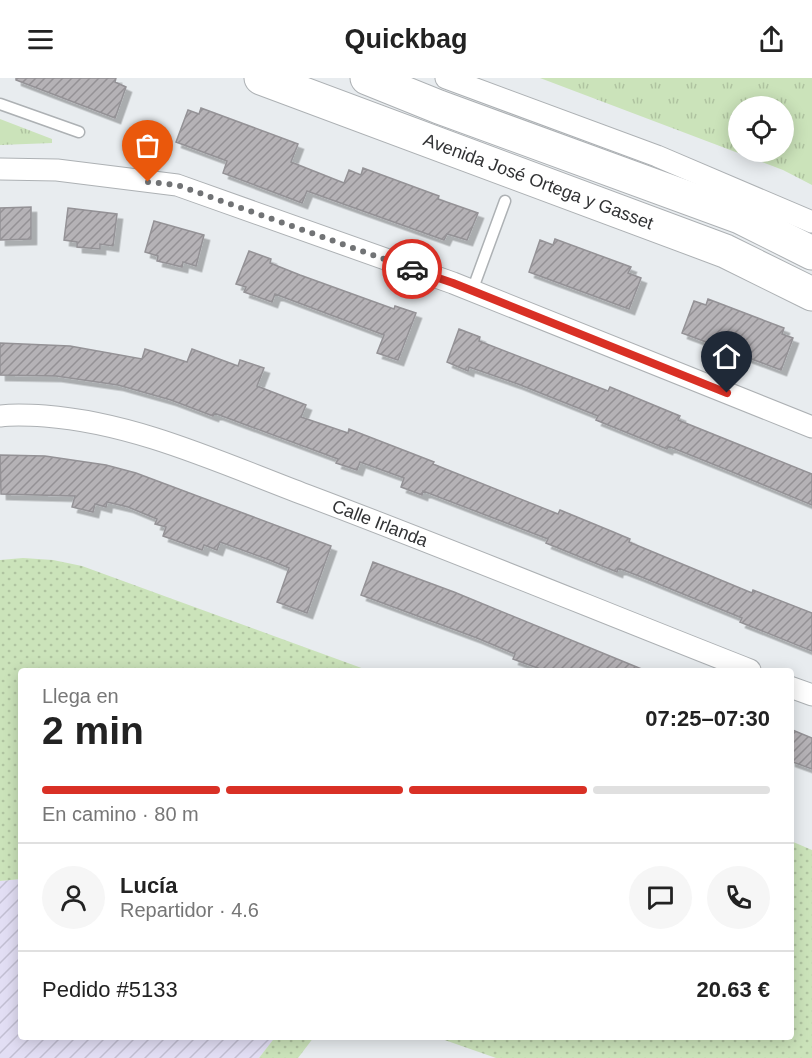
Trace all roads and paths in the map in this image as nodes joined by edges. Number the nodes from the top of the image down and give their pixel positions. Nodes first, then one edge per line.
1 (261, 78) edge
2 (366, 78) edge
3 (446, 78) edge
4 (0, 104) edge
5 (79, 132) dead end
6 (0, 169) edge
7 (505, 201) dead end
8 (812, 222) edge
9 (812, 253) edge
10 (472, 291) junction
11 (812, 294) edge
12 (0, 416) edge
13 (812, 427) edge
14 (745, 668) edge
15 (794, 688) edge
16 (812, 695) edge

1 - 11 main road, Avenida José Ortega y Gasset
2 - 9 main road, Avenida José Ortega y Gasset
3 - 8 street
4 - 5 lane
6 - 10 street
7 - 10 lane
10 - 13 street
12 - 14 street, Calle Irlanda
15 - 16 street

